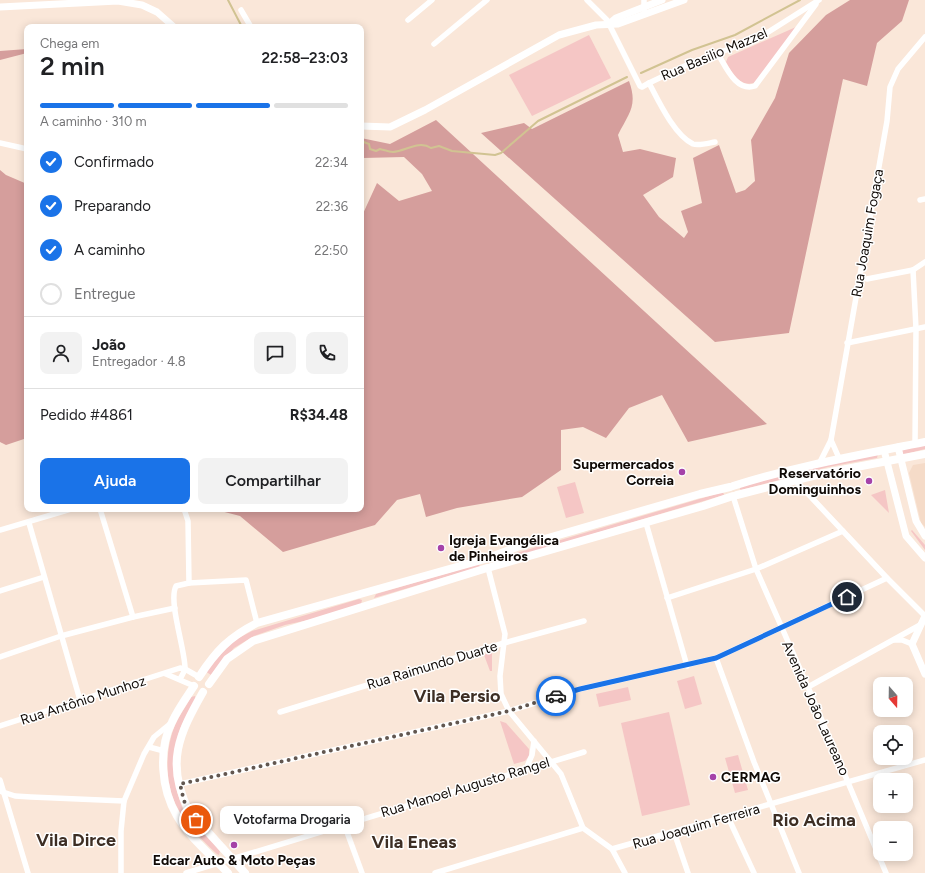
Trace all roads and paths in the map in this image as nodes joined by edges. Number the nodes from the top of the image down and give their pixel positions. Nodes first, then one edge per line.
1 (432, 0) edge
2 (487, 0) edge
3 (586, 0) edge
4 (662, 0) edge
5 (684, 0) edge
6 (819, 0) edge
7 (0, 6) edge
8 (644, 7) edge
9 (241, 10) dead end
10 (408, 20) dead end
11 (171, 24) edge
12 (249, 24) edge
13 (609, 24) junction
14 (925, 37) edge
15 (434, 44) dead end
16 (718, 54) junction
17 (649, 83) junction
18 (364, 126) edge
19 (715, 142) dead end
20 (0, 143) edge
21 (24, 148) edge
22 (925, 262) edge
23 (912, 270) junction
24 (867, 279) dead end
25 (925, 327) edge
26 (916, 329) junction
27 (847, 344) junction
28 (831, 440) junction
29 (925, 442) edge
30 (915, 444) junction
31 (898, 448) junction
32 (884, 450) junction
33 (925, 454) edge
34 (839, 458) junction
35 (901, 459) junction
36 (820, 462) junction
37 (886, 462) junction
38 (795, 480) junction
39 (732, 486) junction
40 (735, 495) junction
41 (910, 499) junction
42 (896, 503) junction
43 (62, 512) edge
44 (101, 512) edge
45 (185, 512) edge
46 (29, 523) junction
47 (646, 523) junction
48 (0, 530) edge
49 (843, 531) junction
50 (925, 536) edge
51 (487, 558) junction
52 (925, 558) edge
53 (489, 568) junction
54 (756, 569) junction
55 (44, 577) junction
56 (887, 578) junction
57 (189, 583) junction
58 (0, 590) edge
59 (366, 594) junction
60 (667, 598) junction
61 (368, 605) junction
62 (175, 608) junction
63 (925, 616) edge
64 (132, 617) junction
65 (584, 621) dead end
66 (257, 623) junction
67 (922, 626) edge
68 (781, 628) junction
69 (61, 636) junction
70 (892, 640) junction
71 (504, 643) junction
72 (912, 644) junction
73 (0, 657) edge
74 (716, 658) junction
75 (687, 666) junction
76 (185, 669) junction
77 (165, 674) junction
78 (925, 674) edge
79 (199, 677) junction
80 (180, 679) junction
81 (209, 684) junction
82 (194, 686) junction
83 (808, 687) junction
84 (203, 692) junction
85 (80, 700) junction
86 (509, 711) junction
87 (280, 712) dead end
88 (171, 723) junction
89 (0, 726) edge
90 (534, 741) junction
91 (149, 747) junction
92 (164, 751) junction
93 (584, 752) dead end
94 (925, 760) edge
95 (551, 762) junction
96 (526, 769) junction
97 (0, 780) edge
98 (848, 782) junction
99 (180, 784) junction
100 (2, 792) edge
101 (124, 801) junction
102 (771, 805) junction
103 (728, 817) junction
104 (344, 824) junction
105 (583, 828) junction
106 (674, 832) junction
107 (612, 849) junction
108 (233, 860) junction
109 (219, 864) junction
110 (28, 873) edge
111 (121, 873) edge
112 (186, 873) edge
113 (228, 873) edge
114 (245, 873) edge
115 (362, 873) edge
116 (435, 873) edge
117 (625, 873) edge
118 (688, 873) edge
119 (754, 873) edge
120 (799, 873) edge
121 (886, 873) edge

1 - 10 street
2 - 15 street
3 - 13 street
4 - 8 street
5 - 8 street
6 - 16 street, Rua Basilio Mazzel
6 - 16 street
7 - 11 street
8 - 13 street
9 - 12 street
13 - 17 street
13 - 18 street
14 - 27 street, Rua Joaquim Fogaça
16 - 17 street, Rua Basilio Mazzel
17 - 19 street
20 - 21 street
22 - 23 street
23 - 24 street
23 - 26 street
25 - 26 street
26 - 27 street
26 - 30 street
27 - 28 street, Rua Joaquim Fogaça
28 - 34 street
28 - 36 street, Rua Joaquim Fogaça
29 - 30 main road
30 - 31 main road
31 - 32 main road
31 - 35 street
32 - 34 main road
32 - 37 street
33 - 35 main road
34 - 36 main road
35 - 37 main road
35 - 41 street
36 - 39 main road
37 - 38 main road
37 - 42 street
38 - 40 main road
38 - 49 street
39 - 40 main road
39 - 51 main road
40 - 47 main road
40 - 54 street, Avenida João Laureano
41 - 42 street
41 - 50 street
42 - 52 street
43 - 46 street
44 - 64 street
45 - 57 street
46 - 48 street
46 - 55 street
47 - 53 main road
47 - 60 street
49 - 54 street
49 - 56 street
51 - 53 main road
51 - 59 main road
53 - 61 main road
53 - 71 street
54 - 60 street
54 - 68 street, Avenida João Laureano
55 - 58 street
55 - 69 street
56 - 63 street
56 - 68 street
57 - 62 street
57 - 66 street
59 - 61 main road
59 - 66 main road
60 - 75 street
61 - 81 main road
62 - 64 street
62 - 76 street
63 - 67 street
64 - 69 street
65 - 71 street, Rua Raimundo Duarte
66 - 79 main road
67 - 70 street
67 - 72 street
68 - 74 street
68 - 83 street, Avenida João Laureano
69 - 73 street
69 - 85 street
70 - 72 street
70 - 83 street
71 - 86 street
71 - 87 street, Rua Raimundo Duarte
72 - 78 street
74 - 75 street
74 - 102 street
75 - 86 street
76 - 77 street, Rua Antônio Munhoz
76 - 79 street
76 - 80 street
77 - 80 street
77 - 85 street, Rua Antônio Munhoz
79 - 81 main road
79 - 82 main road
80 - 82 street
81 - 84 main road
82 - 84 main road
82 - 88 main road
83 - 98 street, Avenida João Laureano
84 - 99 main road
85 - 89 street, Rua Antônio Munhoz
86 - 90 street
86 - 99 street
88 - 91 street
88 - 92 main road
90 - 95 street
90 - 96 street
91 - 92 street
91 - 101 street
92 - 109 main road
93 - 95 street, Rua Manoel Augusto Rangel
94 - 98 street, Rua Joaquim Ferreira
95 - 96 street, Rua Manoel Augusto Rangel
95 - 105 street
96 - 104 street, Rua Manoel Augusto Rangel
97 - 100 street
98 - 102 street, Rua Joaquim Ferreira
98 - 121 street, Avenida João Laureano
99 - 108 main road
100 - 101 street
100 - 110 street
101 - 111 street
102 - 103 street, Rua Joaquim Ferreira
102 - 120 street
103 - 106 street, Rua Joaquim Ferreira
103 - 119 street
104 - 108 street, Rua Manoel Augusto Rangel
104 - 115 street
105 - 107 street
105 - 116 street
106 - 107 street, Rua Joaquim Ferreira
106 - 118 street
107 - 117 street
108 - 109 street, Rua Manoel Augusto Rangel
108 - 114 main road
109 - 112 street, Rua Manoel Augusto Rangel
109 - 113 main road

